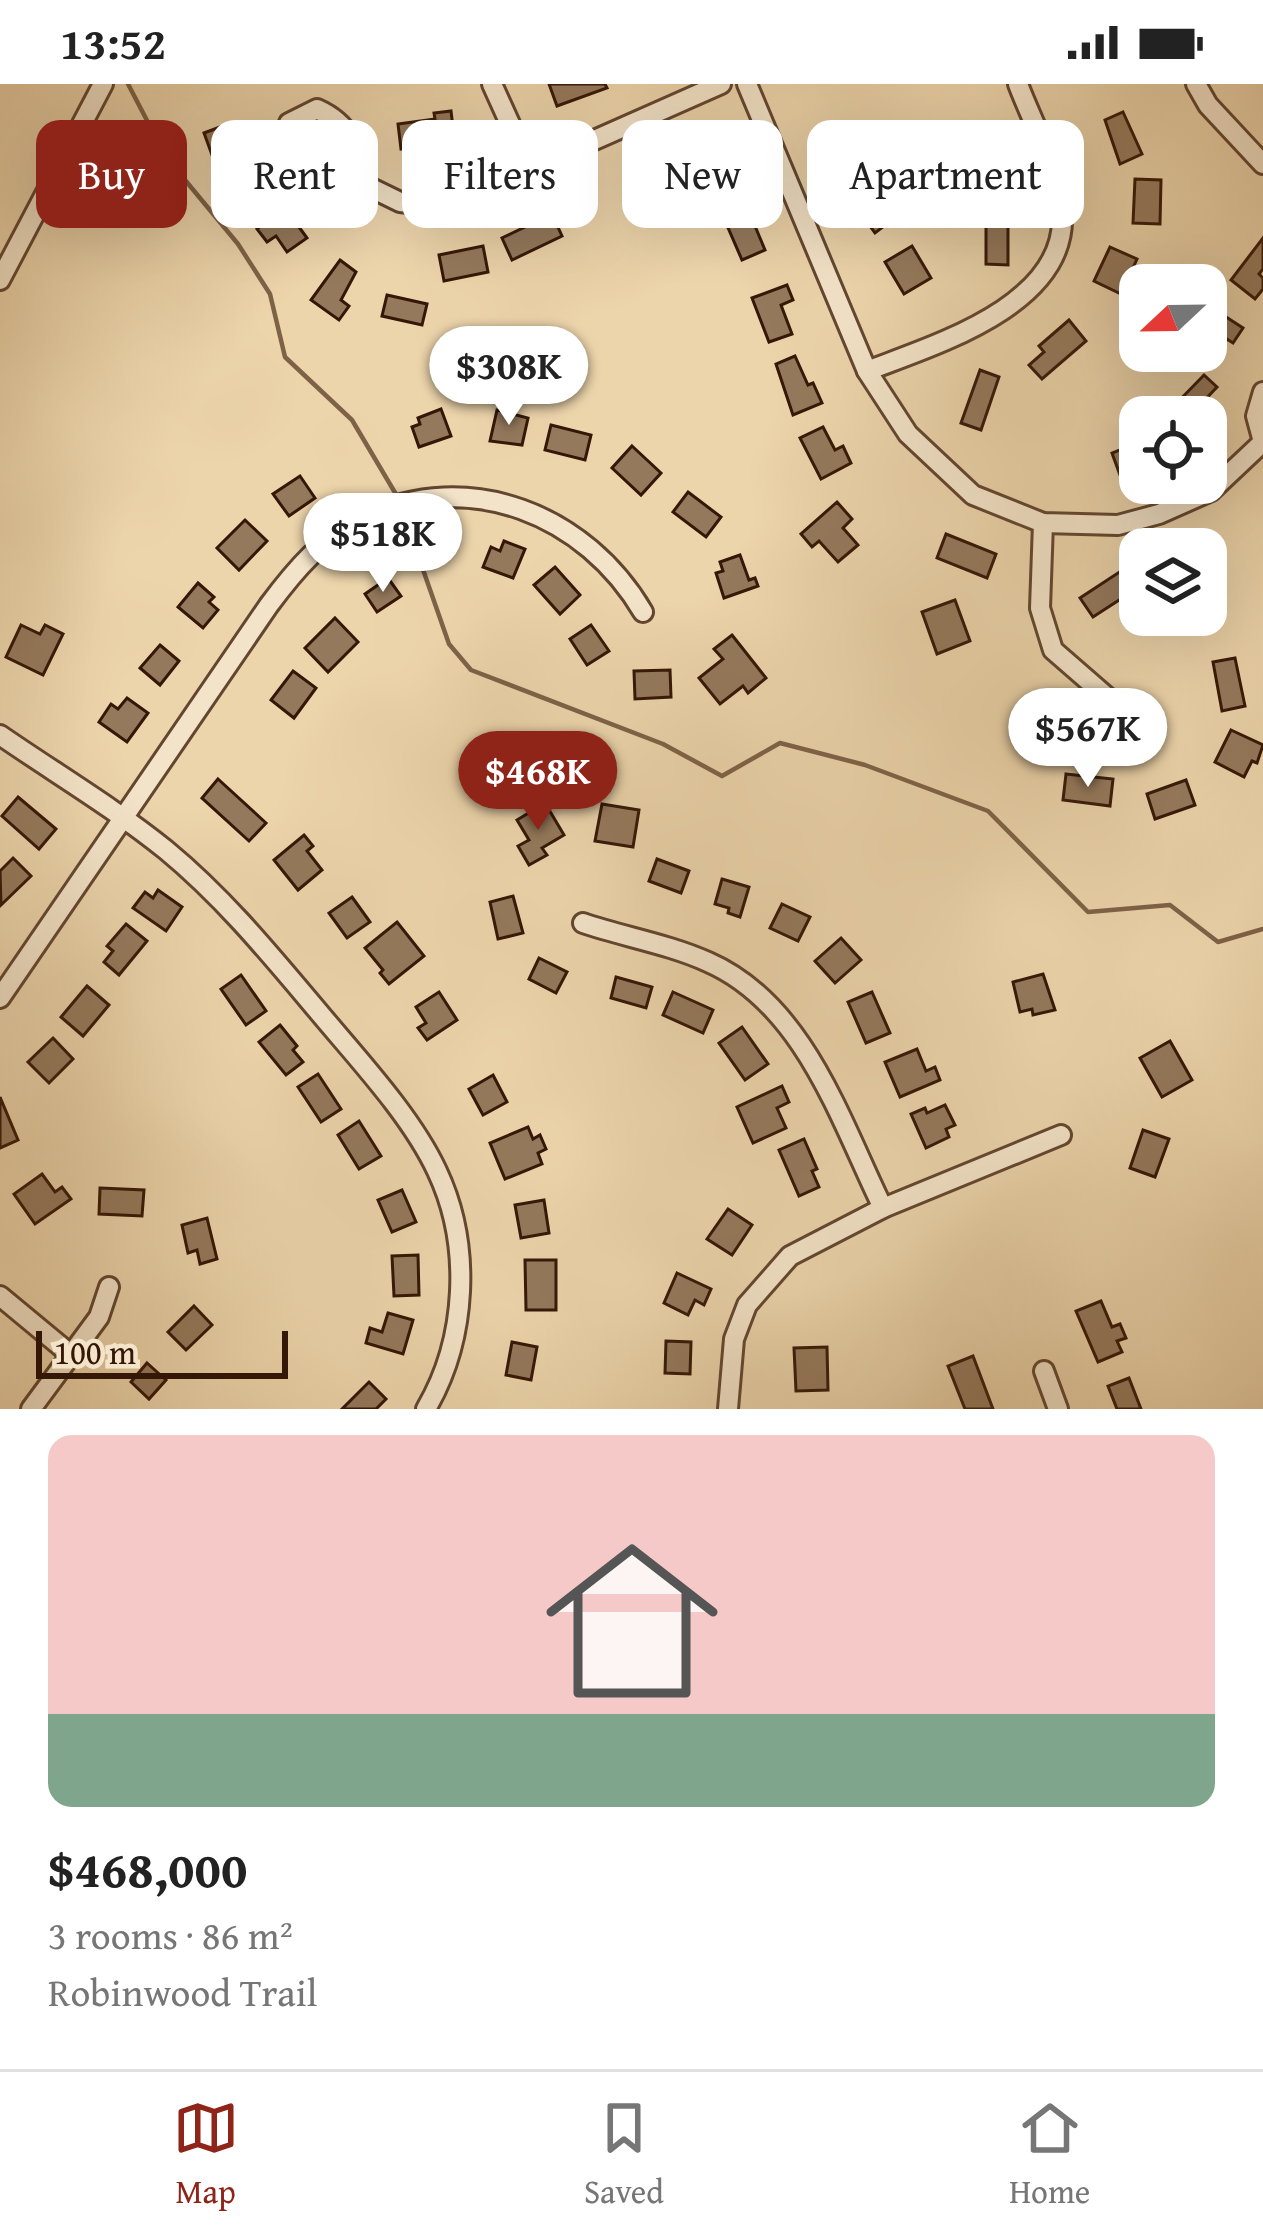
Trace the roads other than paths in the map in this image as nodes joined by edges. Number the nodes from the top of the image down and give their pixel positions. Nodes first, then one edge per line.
1 (103, 84) edge
2 (491, 84) edge
3 (721, 84) edge
4 (747, 84) edge
5 (1018, 84) edge
6 (1196, 84) edge
7 (508, 120) edge
8 (598, 141) edge
9 (1263, 164) edge
10 (359, 182) joint
11 (0, 280) edge
12 (867, 371) junction
13 (1263, 392) edge
14 (1263, 442) edge
15 (1043, 523) junction
16 (643, 612) dead end
17 (1130, 717) dead end
18 (0, 736) edge
19 (121, 819) junction
20 (583, 923) dead end
21 (0, 998) edge
22 (1061, 1135) dead end
23 (883, 1208) junction
24 (109, 1287) dead end
25 (0, 1296) edge
26 (70, 1354) junction
27 (1044, 1371) dead end
28 (31, 1409) edge
29 (426, 1409) edge
30 (728, 1409) edge
31 (1058, 1409) edge

1 - 11 street
2 - 7 street
3 - 8 street
4 - 12 street
5 - 12 street
6 - 9 street
10 - 10 street
12 - 15 street
13 - 14 street
14 - 15 street
15 - 17 street
16 - 19 street
18 - 19 street
19 - 21 street
19 - 29 street
20 - 23 street
22 - 23 street
23 - 30 street
24 - 26 street
25 - 26 street
26 - 28 street
27 - 31 street

